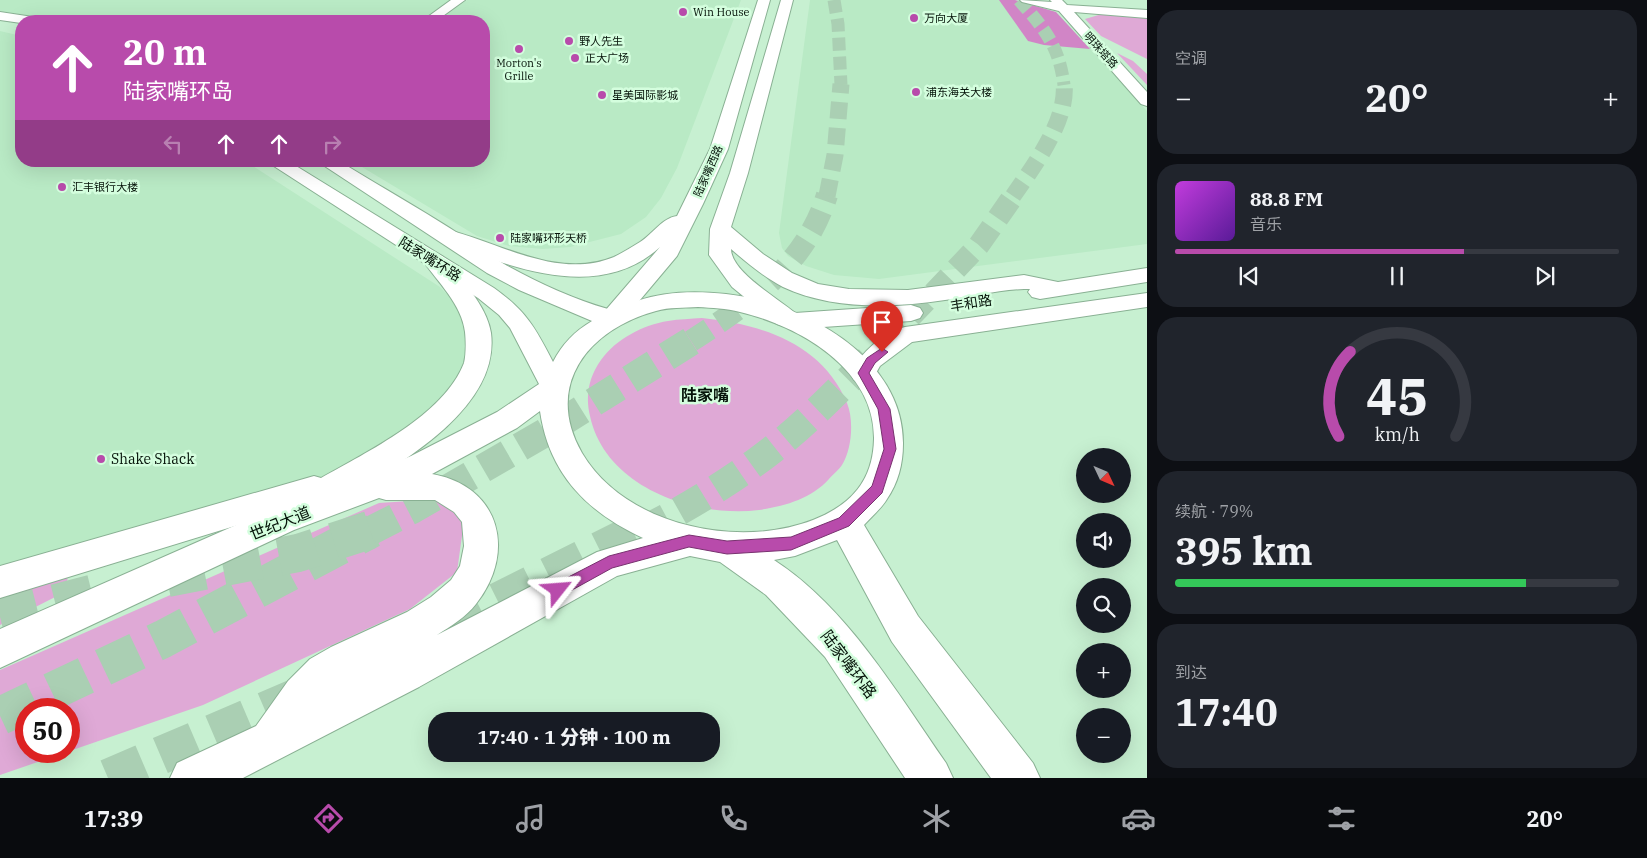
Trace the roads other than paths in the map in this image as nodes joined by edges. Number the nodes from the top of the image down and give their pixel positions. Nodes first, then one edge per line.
1 (459, 0) edge
2 (764, 0) edge
3 (787, 0) edge
4 (1026, 0) edge
5 (1059, 4) edge
6 (1147, 14) edge
7 (437, 15) edge
8 (0, 16) edge
9 (15, 18) edge
10 (0, 26) edge
11 (15, 29) edge
12 (1147, 101) edge
13 (285, 167) edge
14 (336, 167) edge
15 (693, 204) junction
16 (720, 230) junction
17 (448, 236) junction
18 (434, 261) junction
19 (1147, 275) edge
20 (1058, 290) junction
21 (1147, 300) edge
22 (610, 319) junction
23 (790, 320) junction
24 (863, 373) junction
25 (554, 387) junction
26 (355, 484) junction
27 (844, 522) junction
28 (689, 541) junction
29 (727, 548) junction
30 (0, 582) edge
31 (0, 649) edge
32 (270, 740) junction
33 (205, 774) edge
34 (931, 778) edge
35 (1018, 778) edge

1 - 7 street
2 - 15 street, 陆家嘴西路
3 - 16 street, 陆家嘴西路
4 - 5 street
5 - 6 street
5 - 12 street, 明珠塔路
8 - 9 street
10 - 11 street
13 - 18 street, 陆家嘴环路
14 - 17 street, 陆家嘴环路
15 - 17 street
15 - 22 street, 陆家嘴西路
16 - 20 street
16 - 23 street, 陆家嘴西路
17 - 22 street, 陆家嘴环路
18 - 25 street, 陆家嘴环路
18 - 26 street
19 - 20 street, 丰和路
20 - 23 street, 丰和路
21 - 24 street, 丰和路
22 - 23 street
22 - 25 street
23 - 24 street
24 - 27 street
25 - 26 street, 世纪大道
25 - 28 street
26 - 30 street
26 - 31 street, 世纪大道
26 - 32 street
27 - 29 street
27 - 35 street
28 - 29 street
28 - 32 street
29 - 34 street, 陆家嘴环路
32 - 33 street

